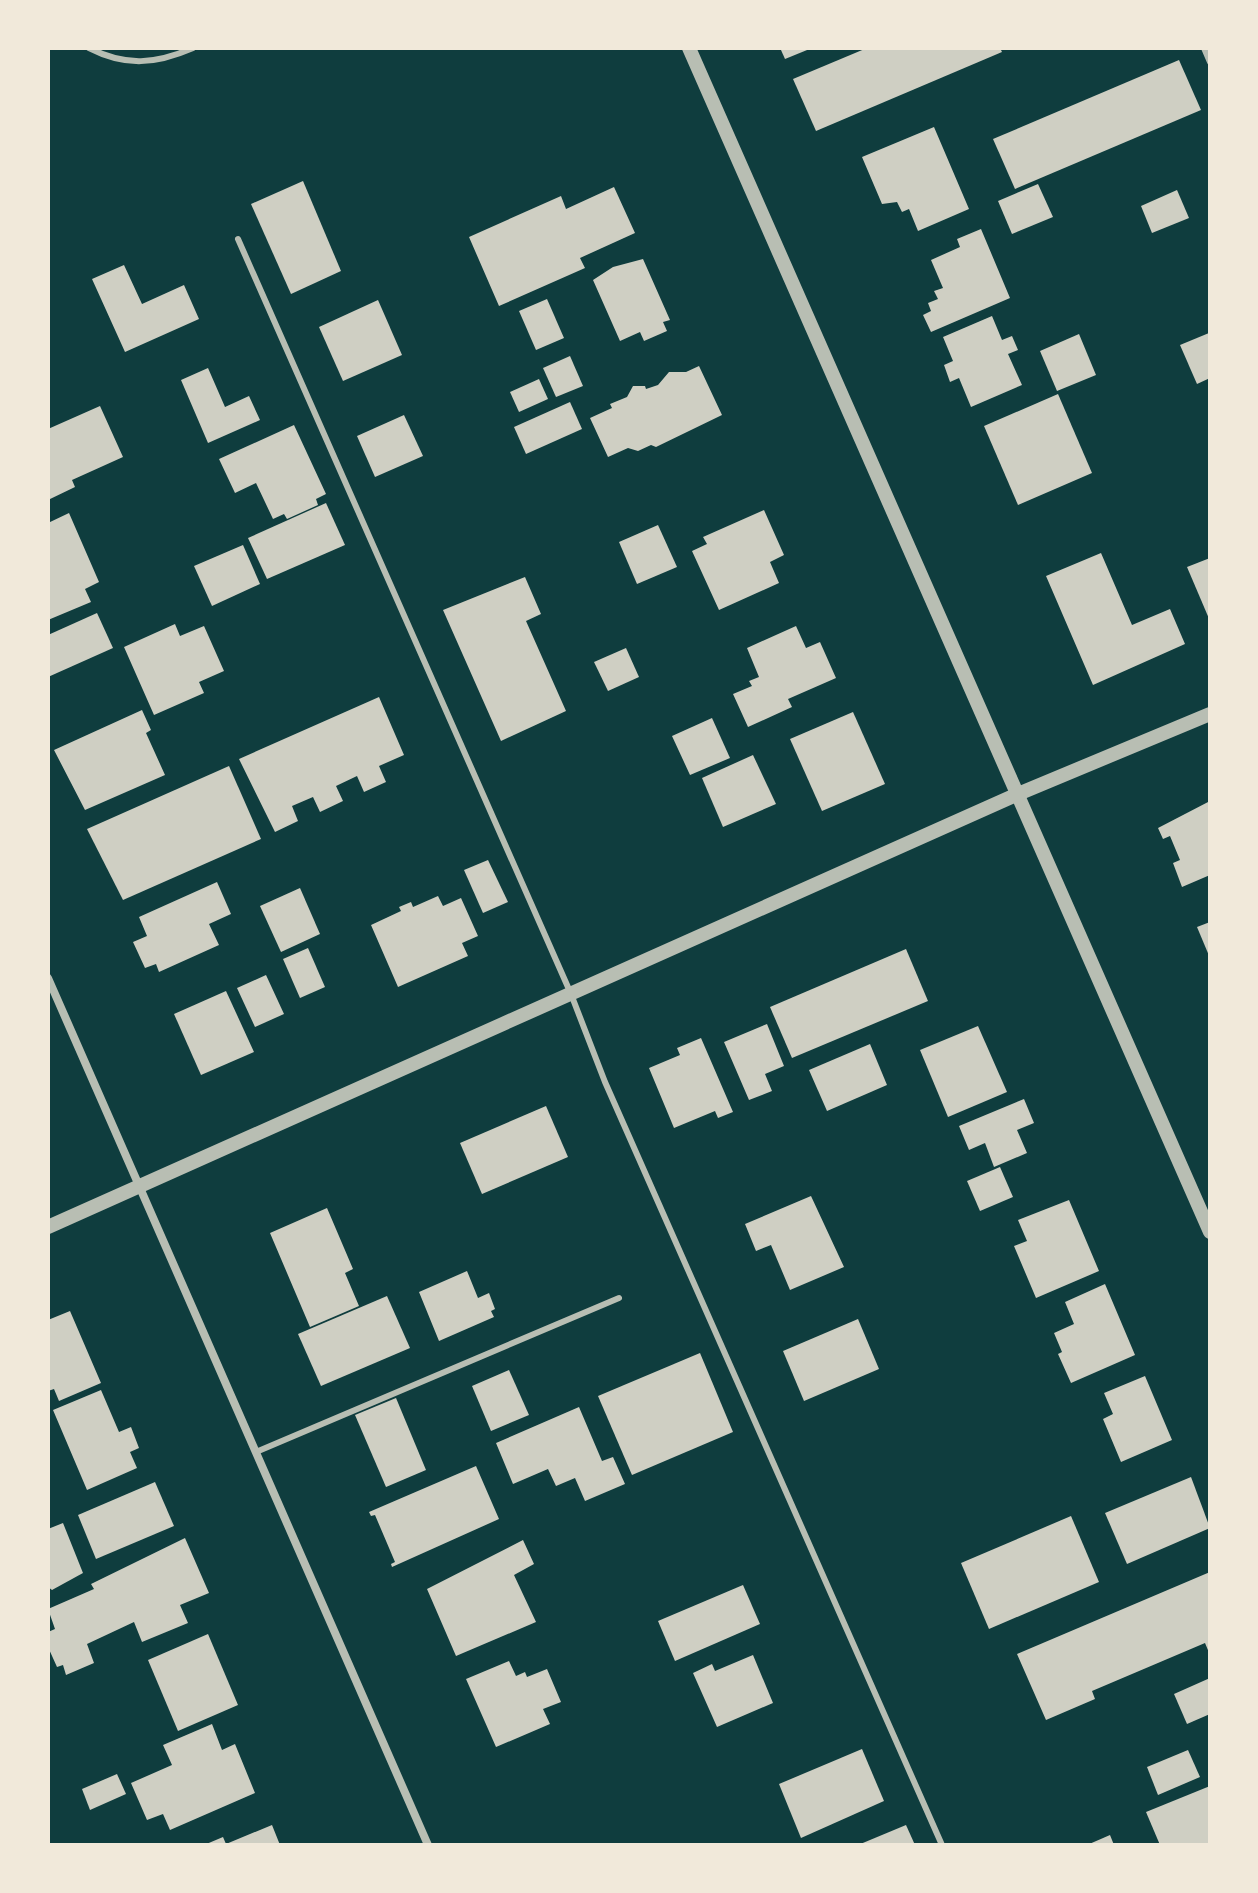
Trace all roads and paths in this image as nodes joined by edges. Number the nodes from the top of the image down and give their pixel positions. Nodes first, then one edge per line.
1 (89, 48) edge
2 (193, 48) edge
3 (689, 48) edge
4 (1204, 48) edge
5 (1210, 62) edge
6 (238, 239) dead end
7 (1210, 714) edge
8 (1018, 794) junction
9 (48, 978) edge
10 (571, 994) junction
11 (140, 1187) junction
12 (48, 1227) edge
13 (1210, 1232) edge
14 (619, 1298) dead end
15 (256, 1452) junction
16 (428, 1845) edge
17 (942, 1845) edge

1 - 2 lane
3 - 8 street
4 - 5 lane
6 - 10 lane
7 - 8 street
8 - 10 street
8 - 13 street
9 - 11 street
10 - 11 street
10 - 17 lane
11 - 12 street
11 - 15 street
14 - 15 lane
15 - 16 street

